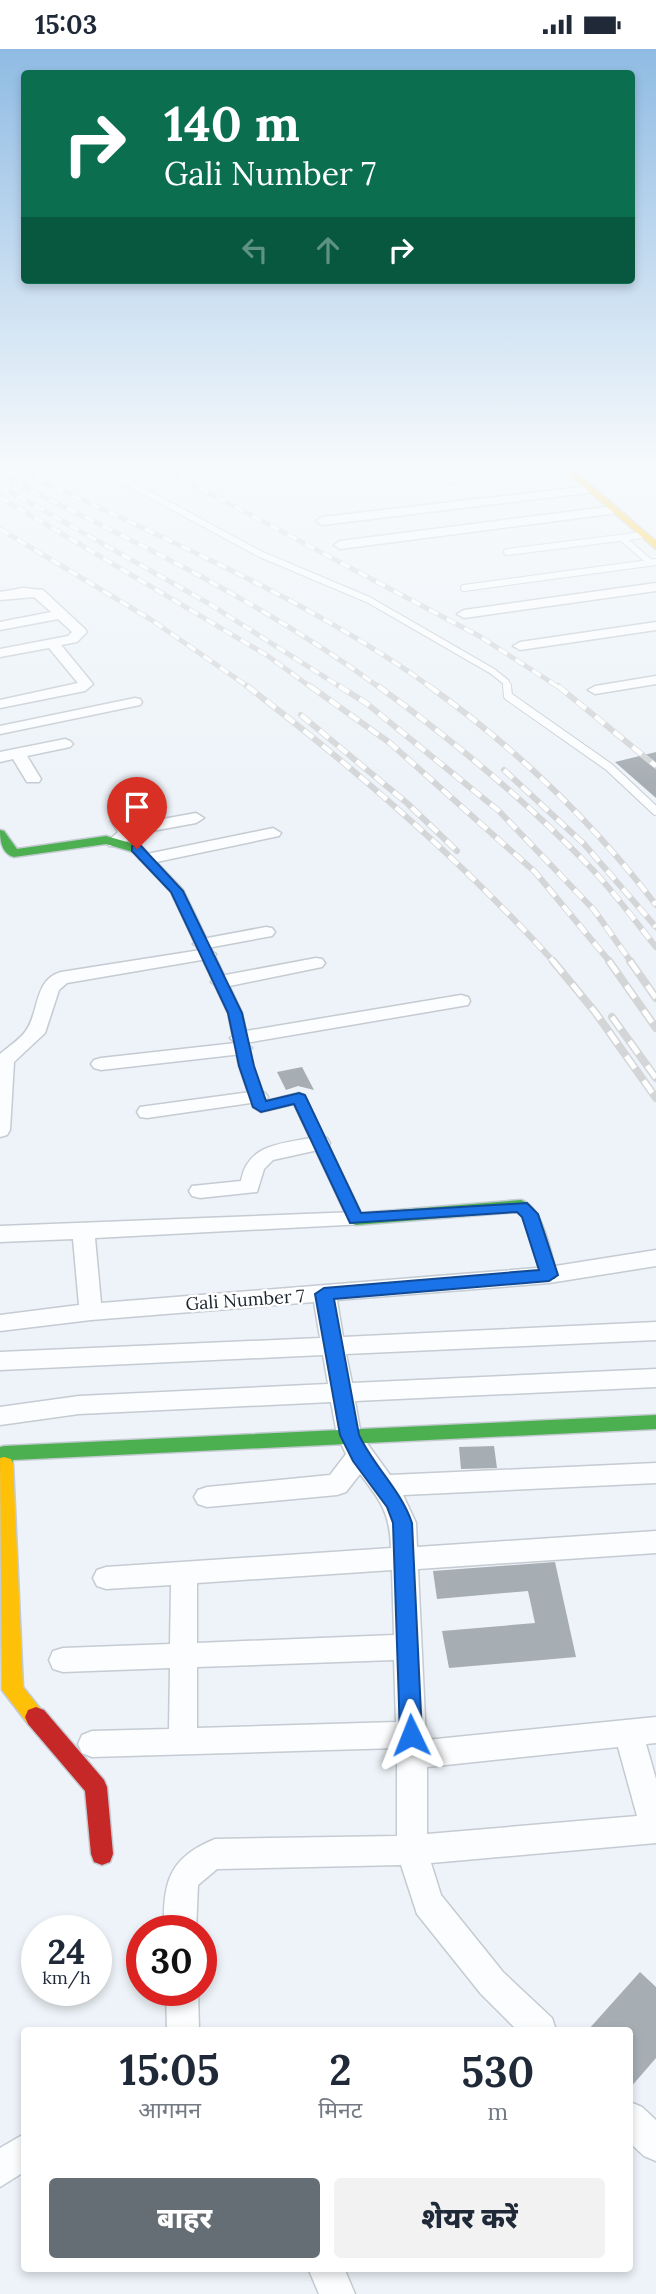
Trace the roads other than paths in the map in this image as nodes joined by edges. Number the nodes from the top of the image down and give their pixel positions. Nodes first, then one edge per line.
1 (307, 574) edge
2 (572, 574) edge
3 (656, 587) edge
4 (464, 588) dead end
5 (0, 596) edge
6 (62, 614) junction
7 (464, 614) dead end
8 (656, 625) edge
9 (0, 626) edge
10 (52, 643) junction
11 (520, 646) dead end
12 (0, 653) edge
13 (656, 680) edge
14 (595, 690) dead end
15 (119, 695) dead end
16 (135, 702) dead end
17 (0, 704) edge
18 (0, 715) edge
19 (0, 730) edge
20 (65, 744) dead end
21 (18, 754) junction
22 (0, 757) edge
23 (33, 779) dead end
24 (135, 797) dead end
25 (656, 811) edge
26 (196, 818) dead end
27 (273, 833) dead end
28 (0, 834) edge
29 (120, 837) junction
30 (7, 855) edge
31 (147, 859) junction
32 (266, 932) dead end
33 (204, 949) junction
34 (316, 963) dead end
35 (220, 982) junction
36 (461, 1001) dead end
37 (241, 1043) junction
38 (2, 1063) edge
39 (101, 1064) dead end
40 (258, 1097) junction
41 (147, 1112) dead end
42 (0, 1130) edge
43 (320, 1143) junction
44 (200, 1191) dead end
45 (356, 1219) junction
46 (83, 1231) junction
47 (0, 1234) edge
48 (656, 1258) edge
49 (549, 1275) junction
50 (324, 1294) junction
51 (91, 1312) junction
52 (0, 1323) edge
53 (656, 1331) edge
54 (333, 1346) junction
55 (0, 1361) edge
56 (656, 1378) edge
57 (342, 1394) junction
58 (0, 1416) edge
59 (656, 1422) edge
60 (354, 1446) junction
61 (656, 1473) edge
62 (382, 1486) junction
63 (207, 1497) dead end
64 (656, 1542) edge
65 (404, 1559) junction
66 (184, 1573) junction
67 (106, 1578) dead end
68 (407, 1647) junction
69 (184, 1656) junction
70 (63, 1660) dead end
71 (643, 1732) edge
72 (183, 1741) junction
73 (92, 1744) dead end
74 (411, 1745) junction
75 (655, 1829) edge
76 (412, 1850) junction
77 (102, 1854) dead end
78 (180, 1915) edge
79 (182, 2006) edge
80 (183, 2027) edge
81 (537, 2027) edge
82 (633, 2122) edge
83 (656, 2144) edge
84 (21, 2153) edge
85 (0, 2170) edge
86 (328, 2272) edge
87 (337, 2294) edge

1 - 25 lane
2 - 4 lane
3 - 7 street
5 - 6 street
6 - 9 street
6 - 10 street
8 - 11 street
10 - 12 street
10 - 17 street
13 - 14 street
15 - 18 street
16 - 19 street
20 - 21 street
21 - 22 street
21 - 23 street
24 - 29 street
26 - 29 street
27 - 31 street
28 - 30 street
29 - 30 street
29 - 31 street
31 - 33 street
32 - 33 street
33 - 35 street
33 - 38 street
34 - 35 street
35 - 37 street
36 - 37 street
37 - 39 street
37 - 40 street
38 - 42 street
40 - 41 street
40 - 43 street
43 - 44 street
43 - 45 street
45 - 46 street
45 - 49 street
46 - 47 street
46 - 51 street
48 - 49 street, Gali Number 7
49 - 50 street, Gali Number 7
50 - 51 street, Gali Number 7
50 - 54 street
51 - 52 street, Gali Number 7
53 - 54 street
54 - 55 street
54 - 57 street
56 - 57 street
57 - 58 street
57 - 60 street
59 - 60 street
60 - 62 street
60 - 63 street
60 - 77 street
61 - 62 street
62 - 65 street
64 - 65 street
65 - 66 street
65 - 68 street
66 - 67 street
66 - 69 street
68 - 69 street
68 - 74 street
69 - 70 street
69 - 72 street
71 - 74 street
71 - 75 street
72 - 73 street
72 - 74 street
74 - 76 street
75 - 76 street
76 - 78 street
76 - 81 street
79 - 80 street
82 - 83 street
84 - 85 street
86 - 87 street

